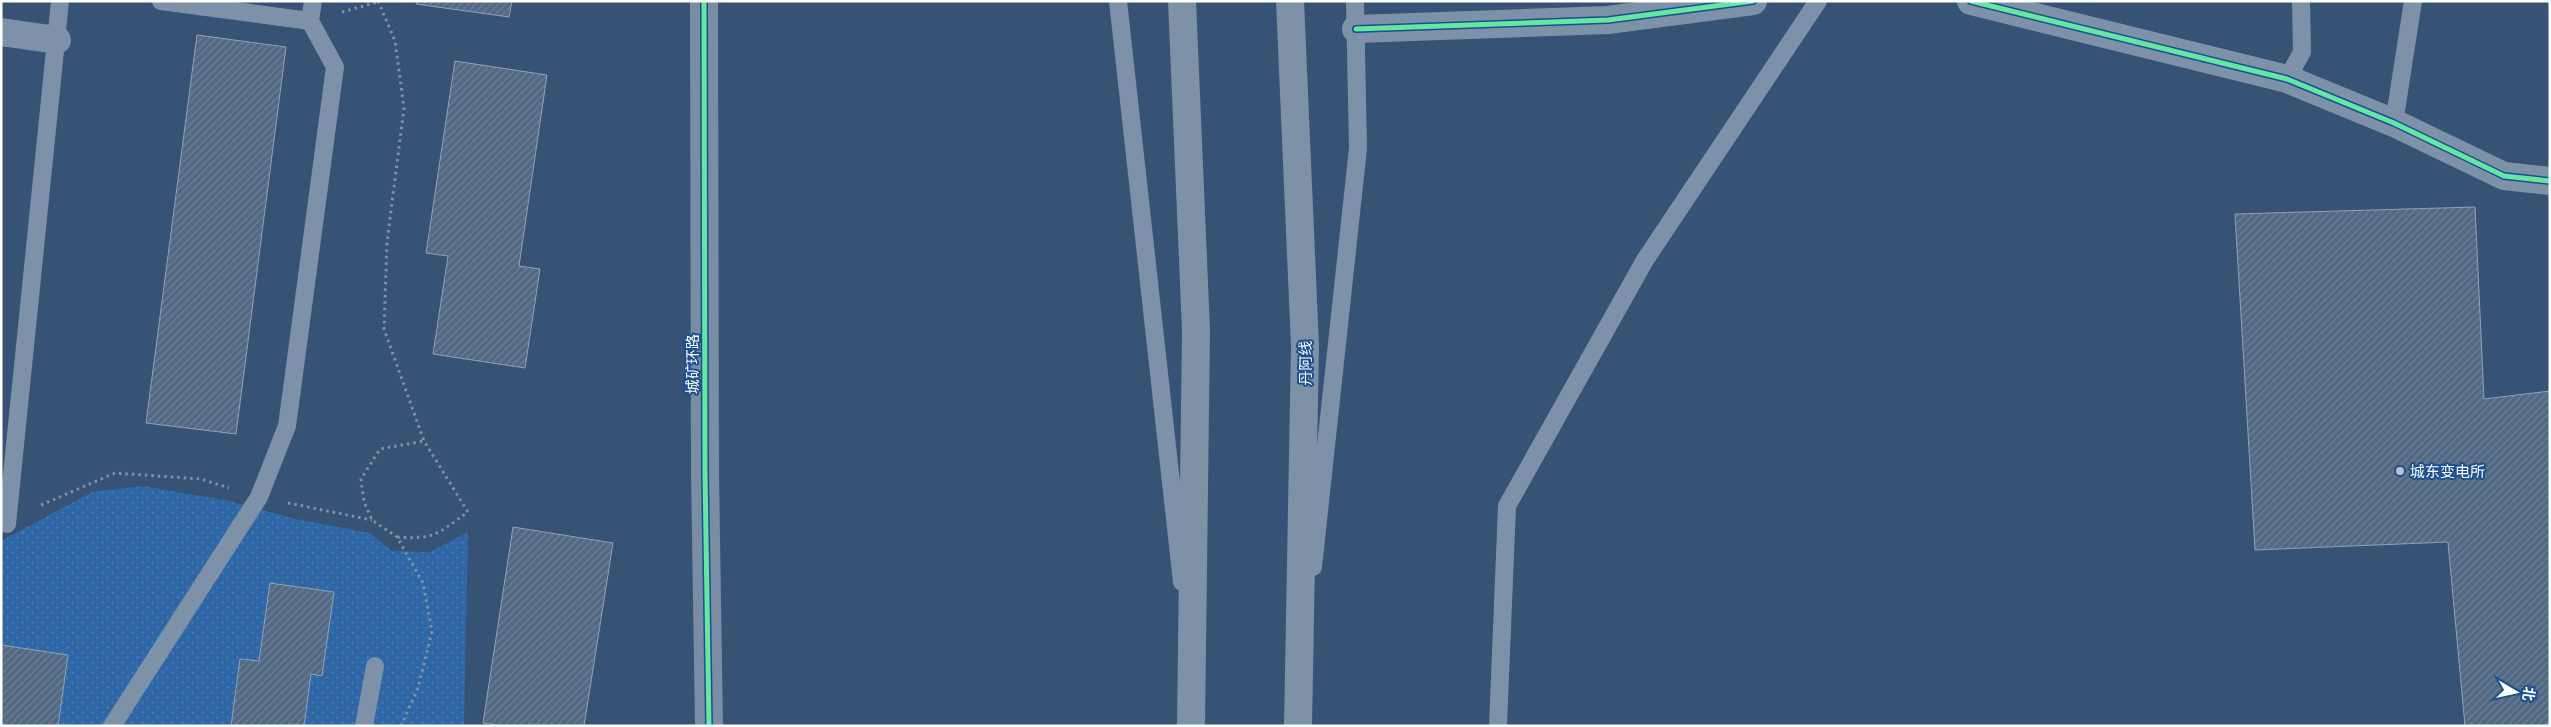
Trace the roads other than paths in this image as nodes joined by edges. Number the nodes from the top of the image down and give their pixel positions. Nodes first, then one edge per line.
1 (60, 1) edge
2 (161, 1) edge
3 (313, 1) edge
4 (704, 1) edge
5 (1118, 1) edge
6 (1182, 1) edge
7 (1290, 1) edge
8 (1355, 1) edge
9 (1753, 1) edge
10 (1818, 1) edge
11 (1972, 1) edge
12 (2301, 1) edge
13 (2413, 1) edge
14 (1608, 10) edge
15 (310, 21) junction
16 (1356, 29) junction
17 (1, 32) edge
18 (57, 40) junction
19 (2287, 79) junction
20 (2394, 123) junction
21 (2550, 181) edge
22 (7, 524) road end
23 (375, 666) dead end
24 (1192, 670) junction
25 (1299, 692) junction
26 (112, 726) edge
27 (364, 726) edge
28 (709, 726) edge
29 (1191, 726) edge
30 (1298, 726) edge
31 (1498, 726) edge

1 - 18 lane
2 - 15 lane
3 - 15 lane
4 - 28 street, 城矿环路
5 - 24 lane
6 - 24 highway
7 - 25 highway, 丹阿线
8 - 16 lane
9 - 14 street
10 - 31 lane
11 - 19 street
12 - 19 lane
13 - 20 lane
14 - 16 street
15 - 26 lane
16 - 25 lane
17 - 18 street
18 - 22 lane
19 - 20 street
20 - 21 street
23 - 27 lane
24 - 29 highway
25 - 30 highway, 丹阿线

